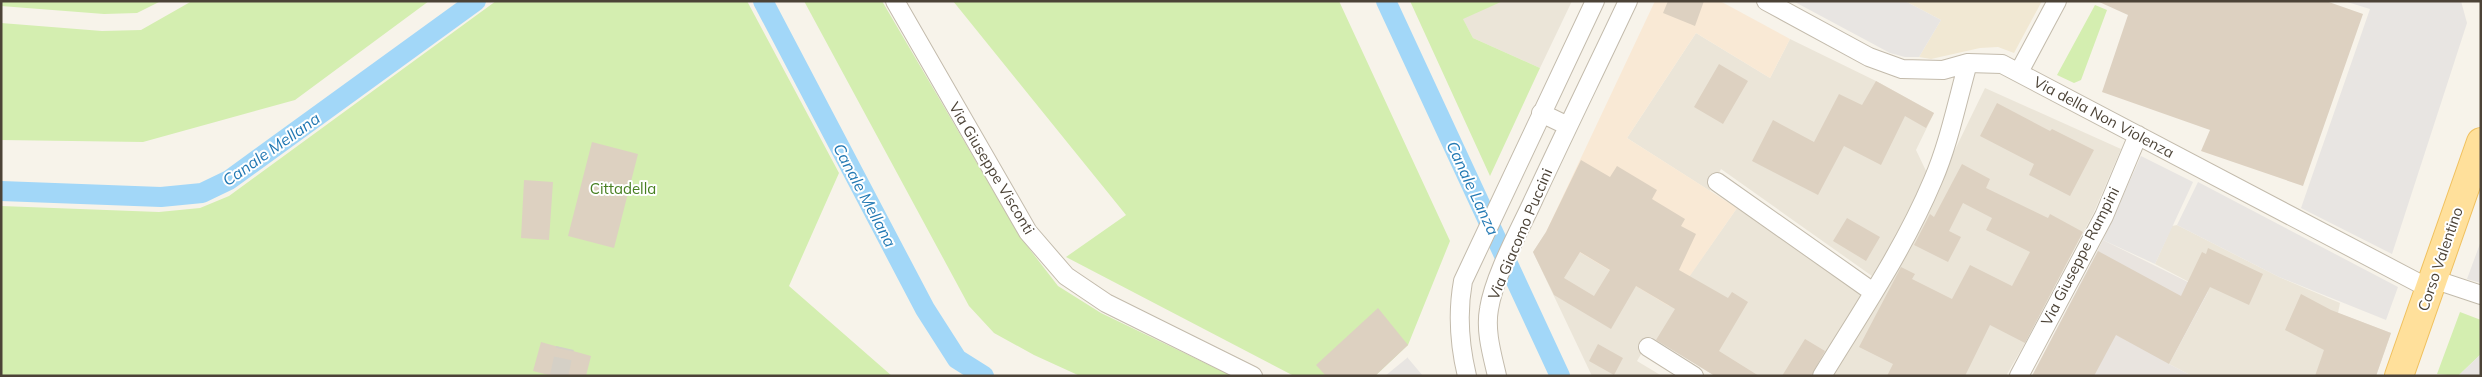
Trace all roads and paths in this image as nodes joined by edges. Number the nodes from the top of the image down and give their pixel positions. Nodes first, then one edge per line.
1 (895, 1) edge
2 (1595, 1) edge
3 (1628, 1) edge
4 (1766, 1) edge
5 (2057, 1) edge
6 (1968, 63) junction
7 (2019, 72) junction
8 (1541, 113) junction
9 (1568, 126) junction
10 (2138, 135) junction
11 (2481, 142) edge
12 (1717, 182) dead end
13 (2432, 284) junction
14 (1874, 292) junction
15 (2481, 295) edge
16 (1648, 347) dead end
17 (1253, 376) edge
18 (1467, 376) edge
19 (1497, 376) edge
20 (1694, 376) edge
21 (1822, 376) edge
22 (2019, 376) edge
23 (2399, 376) edge

1 - 17 street, Via Giuseppe Visconti
2 - 8 street, Via Giacomo Puccini
3 - 9 street, Via Giacomo Puccini
4 - 6 street, Via della Non Violenza
5 - 7 street
6 - 7 street, Via della Non Violenza
6 - 14 street
7 - 10 street, Via della Non Violenza
8 - 9 street
8 - 18 street, Via Giacomo Puccini
9 - 19 street, Via Giacomo Puccini
10 - 13 street, Via della Non Violenza
10 - 22 street, Via Giuseppe Rampini
11 - 13 main road, Corso Valentino
12 - 14 street
13 - 15 street, Via della Non Violenza
13 - 23 main road, Corso Valentino
14 - 21 street
16 - 20 street

